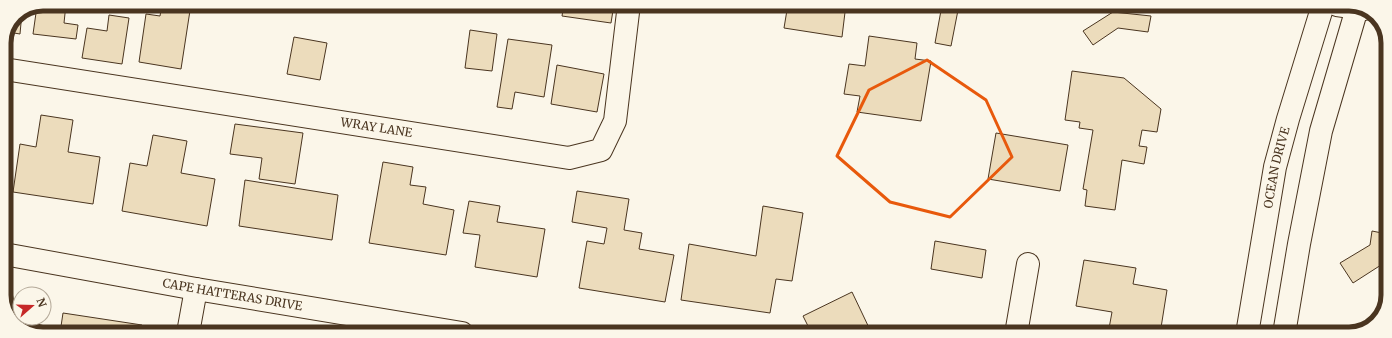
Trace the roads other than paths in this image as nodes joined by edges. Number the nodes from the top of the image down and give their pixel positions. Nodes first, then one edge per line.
1 (628, 11) edge
2 (1321, 11) edge
3 (1353, 12) edge
4 (11, 70) edge
5 (11, 255) edge
6 (1028, 264) dead end
7 (196, 289) junction
8 (189, 327) edge
9 (421, 327) edge
10 (1017, 327) edge
11 (1248, 327) edge
12 (1285, 327) edge

1 - 4 street, WRAY LANE
2 - 11 street, OCEAN DRIVE
3 - 12 street
5 - 7 street, CAPE HATTERAS DRIVE
6 - 10 street
7 - 8 street
7 - 9 street, CAPE HATTERAS DRIVE

